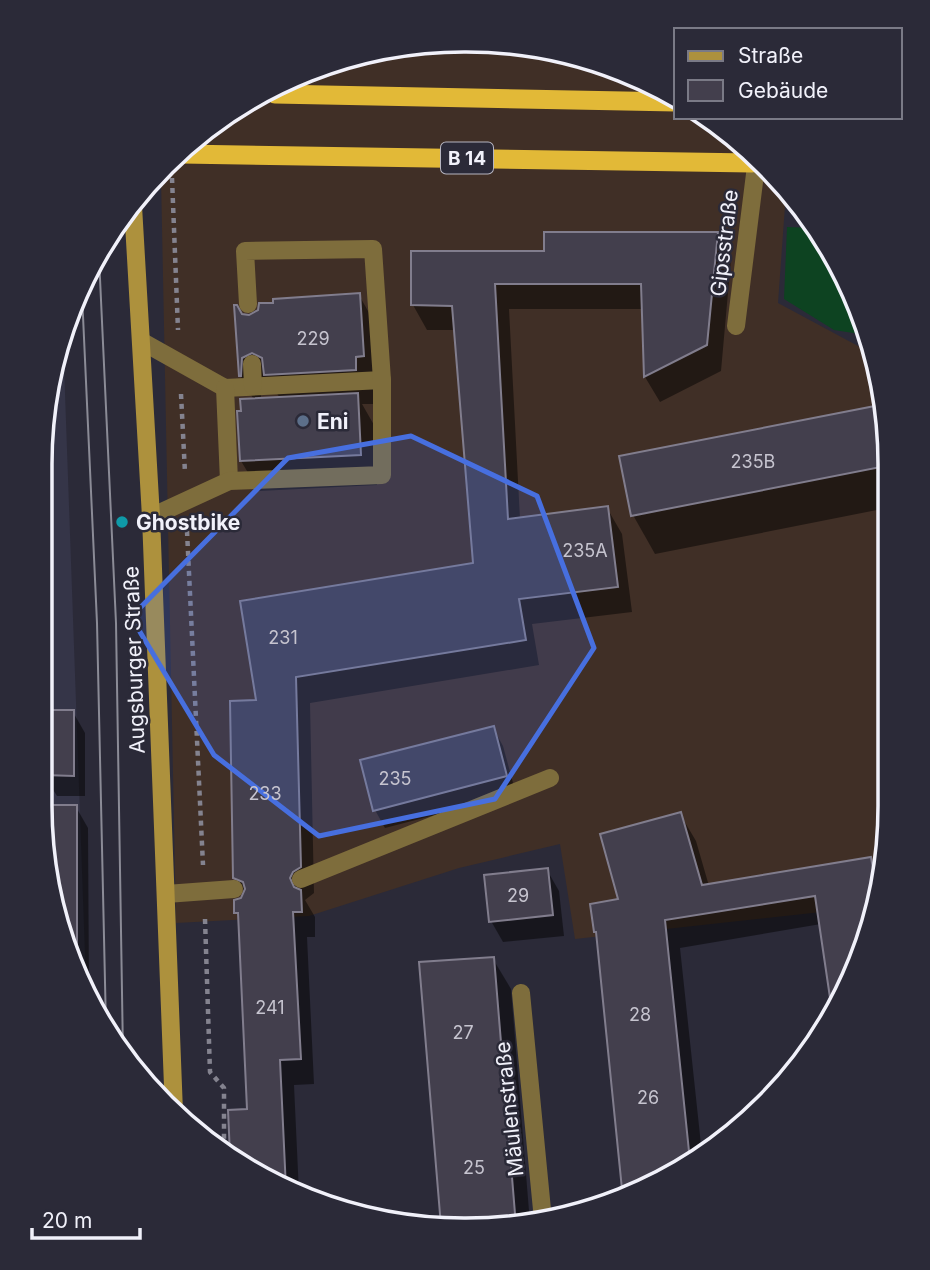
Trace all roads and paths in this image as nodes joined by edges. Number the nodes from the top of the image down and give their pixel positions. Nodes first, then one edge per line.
1 (285, 94) edge
2 (659, 102) edge
3 (194, 154) edge
4 (747, 164) edge
5 (753, 170) edge
6 (172, 174) edge
7 (134, 220) edge
8 (248, 304) dead end
9 (736, 326) dead end
10 (141, 341) junction
11 (180, 363) junction
12 (253, 364) dead end
13 (382, 380) junction
14 (253, 386) junction
15 (225, 388) junction
16 (229, 481) junction
17 (186, 501) junction
18 (151, 517) junction
19 (550, 778) dead end
20 (301, 879) dead end
21 (233, 889) dead end
22 (204, 891) junction
23 (166, 894) junction
24 (521, 993) dead end
25 (173, 1097) edge
26 (224, 1139) edge
27 (542, 1210) edge

1 - 2 highway
3 - 4 highway, B 14
5 - 9 street, Gipsstraße
6 - 11 path
7 - 10 main road, Augsburger Straße
8 - 13 street
10 - 11 street
10 - 18 main road, Augsburger Straße
11 - 15 street
11 - 17 path
12 - 14 street
13 - 14 street
13 - 16 street
14 - 15 street
15 - 16 street
16 - 17 street
17 - 18 street
17 - 22 path
18 - 23 main road, Augsburger Straße
19 - 20 street
21 - 22 street
22 - 23 street
22 - 26 path
23 - 25 main road, Augsburger Straße
24 - 27 street, Mäulenstraße

